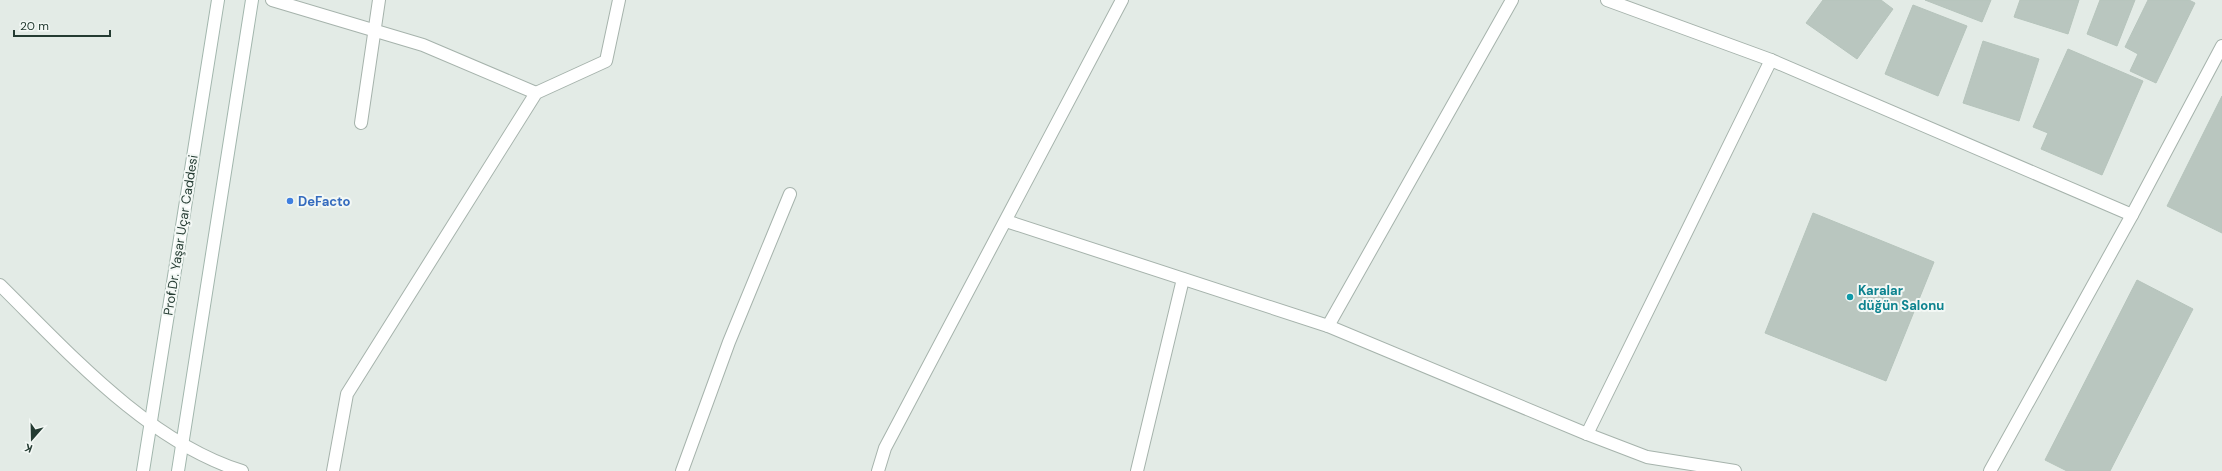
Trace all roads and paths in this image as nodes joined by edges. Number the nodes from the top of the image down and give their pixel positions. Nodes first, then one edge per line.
1 (218, 0) edge
2 (252, 0) edge
3 (272, 0) edge
4 (379, 0) edge
5 (619, 0) edge
6 (1122, 0) edge
7 (1512, 0) edge
8 (1607, 0) edge
9 (374, 31) junction
10 (2222, 46) edge
11 (1771, 60) junction
12 (536, 94) junction
13 (361, 123) dead end
14 (790, 194) dead end
15 (2132, 215) junction
16 (1006, 221) junction
17 (1183, 278) junction
18 (0, 285) edge
19 (1328, 326) junction
20 (150, 424) junction
21 (1587, 434) junction
22 (182, 444) junction
23 (143, 471) edge
24 (178, 471) edge
25 (242, 471) edge
26 (333, 471) edge
27 (682, 471) edge
28 (878, 471) edge
29 (1137, 471) edge
30 (1735, 471) edge
31 (1990, 471) edge

1 - 20 street, Prof.Dr. Yaşar Uçar Caddesi
2 - 22 street
3 - 9 street
4 - 9 street
5 - 12 street
6 - 16 street
7 - 19 street
8 - 11 street
9 - 12 street
9 - 13 street
10 - 15 street
11 - 15 street
11 - 21 street
12 - 26 street
14 - 27 street
15 - 31 street
16 - 17 street
16 - 28 street
17 - 19 street
17 - 29 street
18 - 20 street
19 - 21 street
20 - 22 street
20 - 23 street, Prof.Dr. Yaşar Uçar Caddesi
21 - 30 street
22 - 24 street
22 - 25 street

